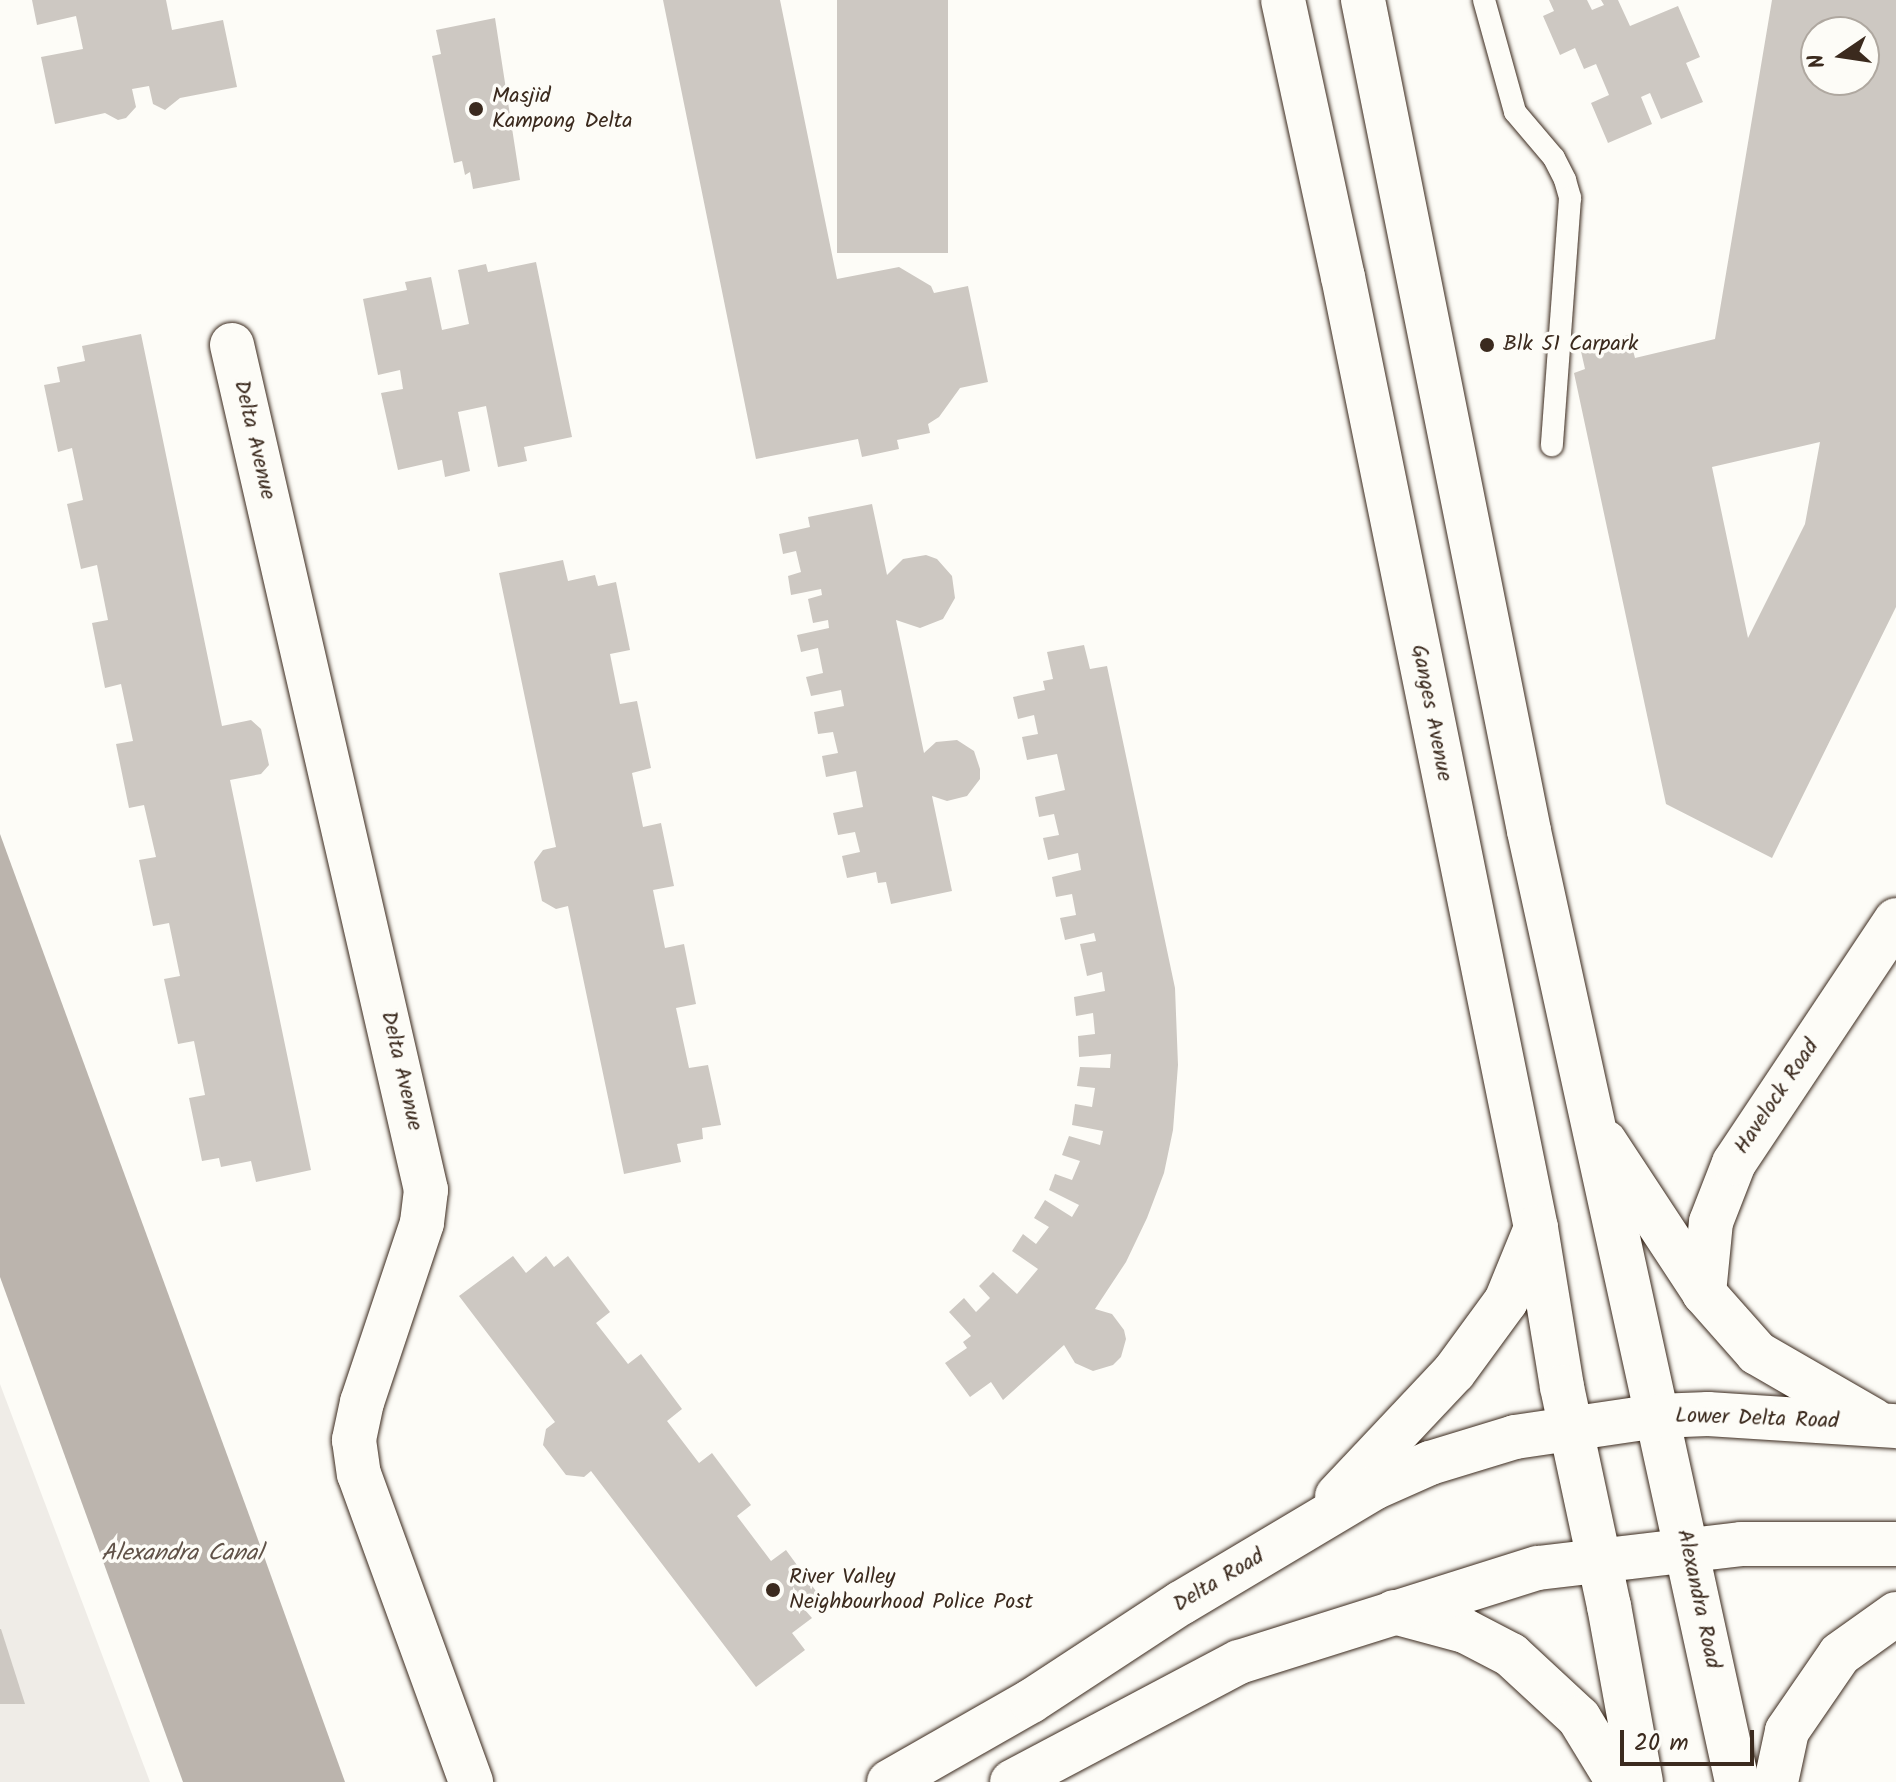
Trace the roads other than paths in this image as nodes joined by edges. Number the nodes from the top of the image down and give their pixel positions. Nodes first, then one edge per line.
1 (1283, 0) edge
2 (1363, 0) edge
3 (1484, 0) edge
4 (232, 345) dead end
5 (1552, 445) dead end
6 (1896, 920) edge
7 (1591, 1123) junction
8 (1536, 1228) junction
9 (1704, 1293) junction
10 (1657, 1416) junction
11 (1887, 1425) edge
12 (1570, 1428) junction
13 (1305, 1530) junction
14 (1896, 1544) edge
15 (1689, 1550) junction
16 (1598, 1559) junction
17 (1392, 1611) junction
18 (1896, 1614) edge
19 (1024, 1779) edge
20 (471, 1782) edge
21 (889, 1782) edge
22 (1618, 1782) edge
23 (1641, 1782) edge
24 (1737, 1782) edge
25 (1776, 1782) edge

1 - 8 main road, Ganges Avenue
2 - 7 main road
3 - 5 lane
4 - 20 main road, Delta Avenue
6 - 9 main road, Havelock Road
7 - 9 main road
7 - 10 main road
8 - 12 main road, Ganges Avenue
8 - 13 main road
9 - 11 main road
10 - 11 main road, Lower Delta Road
10 - 12 main road, Lower Delta Road
10 - 15 main road, Alexandra Road
12 - 13 main road, Delta Road
12 - 16 main road
13 - 21 main road, Delta Road
14 - 15 main road
15 - 16 main road
15 - 24 main road, Alexandra Road
16 - 17 main road
16 - 23 main road
17 - 19 main road
17 - 22 main road
18 - 25 main road

